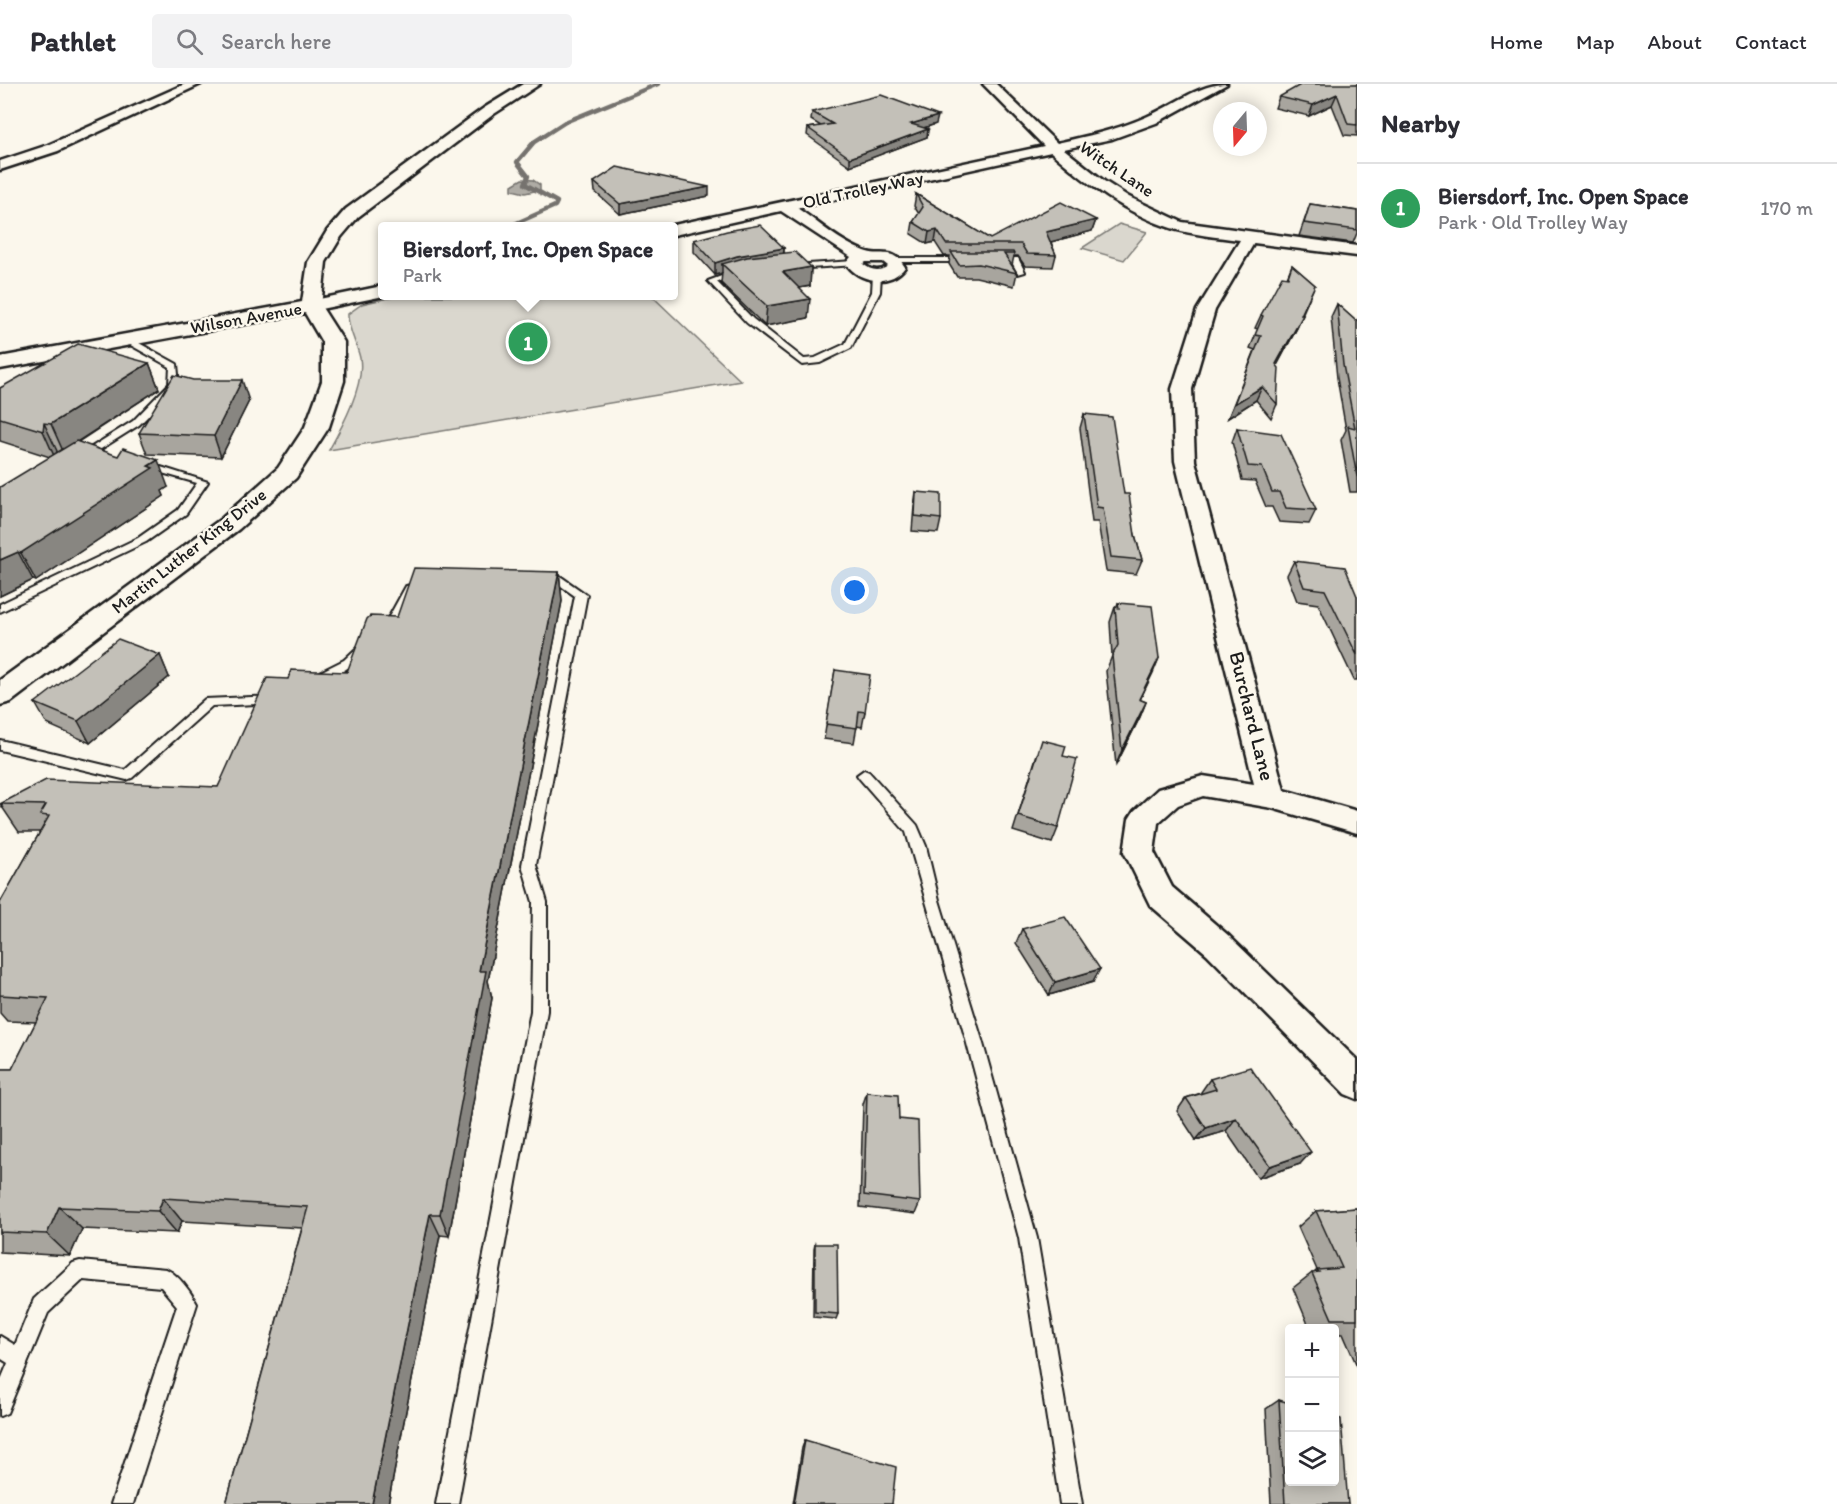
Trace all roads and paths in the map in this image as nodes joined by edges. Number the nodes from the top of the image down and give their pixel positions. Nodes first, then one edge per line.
1 (195, 84) edge
2 (533, 84) edge
3 (989, 84) edge
4 (1221, 84) edge
5 (1053, 149) junction
6 (0, 166) edge
7 (784, 207) junction
8 (678, 229) edge
9 (1250, 238) junction
10 (1357, 251) edge
11 (858, 260) junction
12 (892, 260) junction
13 (978, 260) edge
14 (989, 260) edge
15 (779, 268) edge
16 (748, 272) edge
17 (1021, 272) dead end
18 (877, 274) junction
19 (378, 292) edge
20 (311, 306) junction
21 (128, 340) junction
22 (0, 363) edge
23 (137, 463) edge
24 (70, 464) edge
25 (423, 577) edge
26 (523, 577) edge
27 (0, 608) edge
28 (306, 684) edge
29 (285, 694) edge
30 (0, 695) edge
31 (0, 745) edge
32 (864, 775) dead end
33 (1272, 796) junction
34 (1357, 822) edge
35 (1357, 1083) edge
36 (0, 1346) edge
37 (19, 1359) junction
38 (0, 1406) edge
39 (122, 1504) edge
40 (447, 1504) edge
41 (1071, 1504) edge

1 - 6 street
2 - 20 main road, Wilson Avenue
3 - 5 street, Witch Lane
4 - 5 street, Old Trolley Way
5 - 7 street, Old Trolley Way
5 - 9 street, Witch Lane
7 - 8 street, Old Trolley Way
7 - 11 street
9 - 10 street, Witch Lane
9 - 33 street, Burchard Lane
11 - 12 street
11 - 15 lane
11 - 18 street
12 - 13 lane
12 - 18 street
14 - 17 lane
16 - 18 lane
19 - 20 street
20 - 21 main road, Wilson Avenue
20 - 30 main road, Martin Luther King Drive
21 - 22 main road, Wilson Avenue
21 - 24 lane
23 - 27 lane
25 - 28 lane
26 - 40 lane
29 - 31 lane
32 - 41 lane
33 - 34 street
33 - 35 street, Burchard Lane
36 - 37 lane
37 - 38 lane
37 - 39 lane

